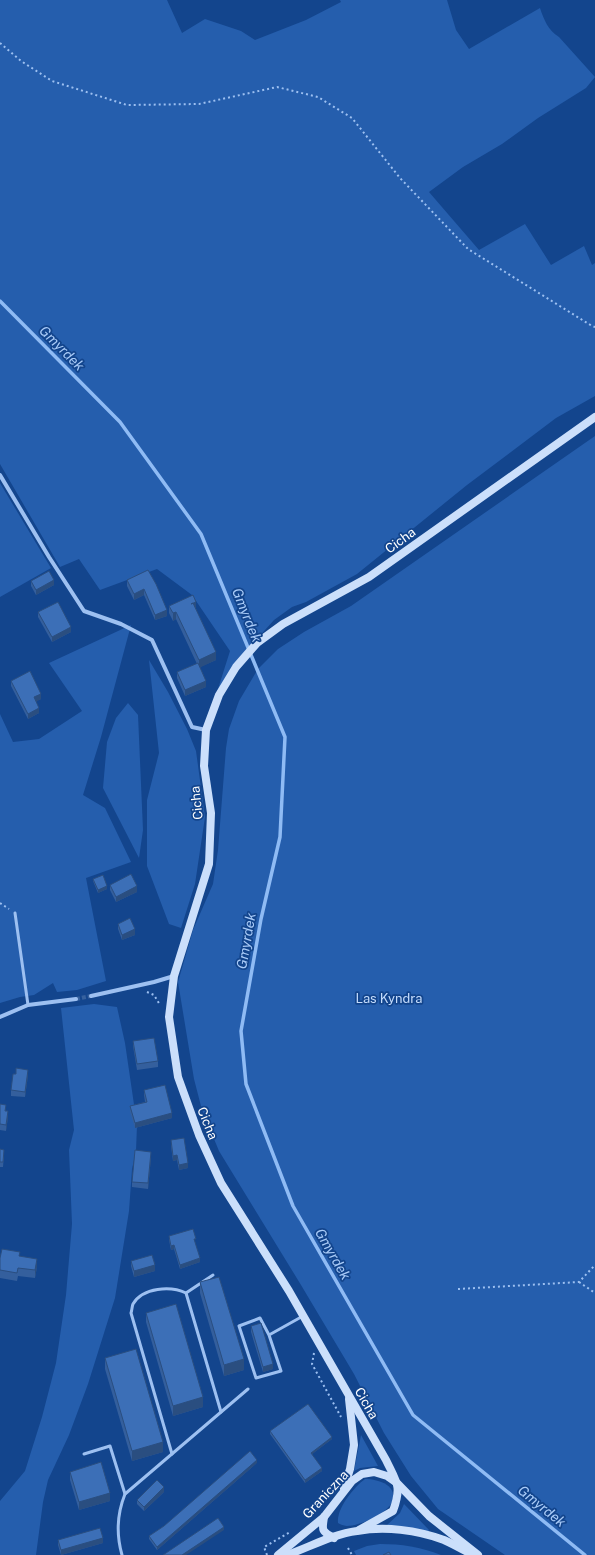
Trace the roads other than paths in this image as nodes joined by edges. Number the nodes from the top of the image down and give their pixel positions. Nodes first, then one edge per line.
1 (595, 417) edge
2 (0, 475) edge
3 (206, 730) junction
4 (15, 913) road end
5 (174, 976) junction
6 (91, 996) tunnel mouth
7 (76, 999) tunnel mouth
8 (28, 1006) junction
9 (0, 1017) edge
10 (213, 1275) dead end
11 (186, 1293) junction
12 (303, 1316) junction
13 (269, 1334) junction
14 (248, 1389) dead end
15 (348, 1394) junction
16 (222, 1412) junction
17 (84, 1454) dead end
18 (172, 1454) junction
19 (397, 1483) junction
20 (342, 1492) junction
21 (125, 1494) junction
22 (324, 1517) junction
23 (359, 1530) junction
24 (334, 1538) junction
25 (122, 1555) edge
26 (278, 1555) edge
27 (287, 1555) edge
28 (474, 1555) edge
29 (478, 1555) edge

1 - 3 street, Cicha
2 - 3 street
3 - 5 street, Cicha
4 - 8 lane
5 - 6 street
5 - 12 street, Cicha
7 - 8 street
8 - 9 street
10 - 11 lane
11 - 16 lane
11 - 18 lane
12 - 13 lane
12 - 15 street, Cicha
13 - 13 lane
14 - 16 lane
15 - 19 street, Cicha
15 - 20 street
16 - 18 lane
17 - 21 lane
18 - 21 lane
19 - 20 street, Graniczna
19 - 23 street
19 - 29 street
20 - 22 street, Graniczna
21 - 25 lane
22 - 24 street
22 - 26 street, Graniczna
23 - 24 street
23 - 28 street
24 - 27 street

